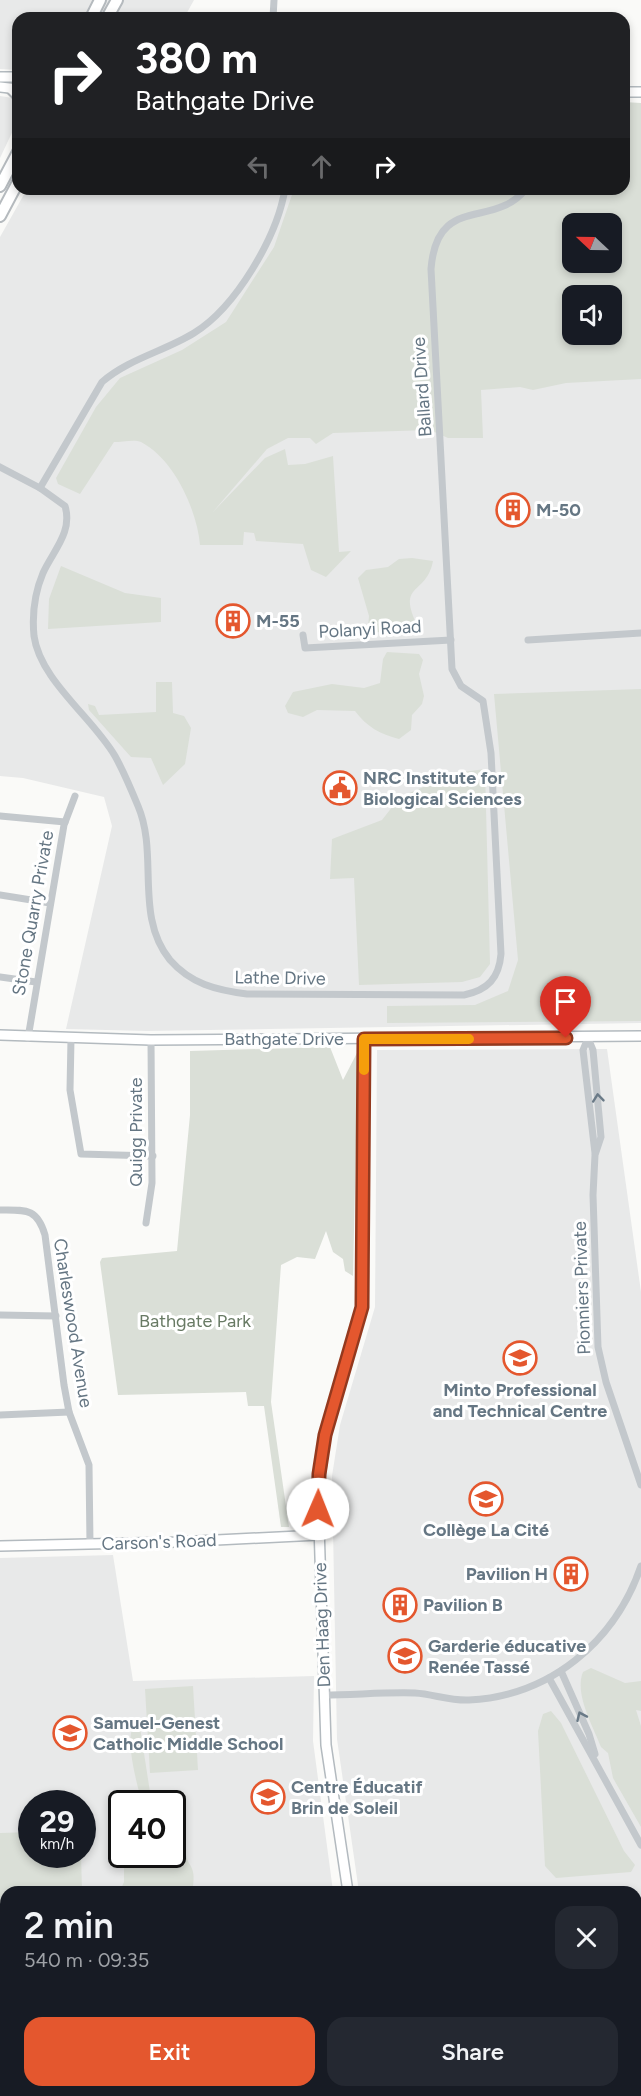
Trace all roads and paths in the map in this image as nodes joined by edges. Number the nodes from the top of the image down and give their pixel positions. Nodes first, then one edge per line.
1 (12, 163) edge
2 (0, 186) edge
3 (12, 193) edge
4 (283, 195) edge
5 (522, 195) edge
6 (0, 216) edge
7 (0, 467) edge
8 (39, 488) junction
9 (641, 633) edge
10 (303, 635) dead end
11 (451, 640) junction
12 (528, 640) dead end
13 (75, 796) dead end
14 (0, 816) edge
15 (65, 822) junction
16 (0, 895) edge
17 (50, 903) junction
18 (0, 977) edge
19 (36, 982) junction
20 (0, 1035) edge
21 (641, 1036) edge
22 (28, 1038) junction
23 (588, 1038) junction
24 (71, 1039) junction
25 (364, 1039) junction
26 (151, 1040) junction
27 (153, 1156) junction
28 (0, 1210) edge
29 (147, 1223) dead end
30 (0, 1315) edge
31 (56, 1316) junction
32 (69, 1412) junction
33 (0, 1415) edge
34 (641, 1485) edge
35 (319, 1535) junction
36 (90, 1544) junction
37 (0, 1546) edge
38 (641, 1566) edge
39 (561, 1671) junction
40 (549, 1678) junction
41 (324, 1695) junction
42 (597, 1762) junction
43 (641, 1845) edge
44 (347, 1886) edge

1 - 2 main road
3 - 6 main road
4 - 8 street
5 - 11 street, Ballard Drive
7 - 8 street
8 - 11 street, Lathe Drive
9 - 12 street
10 - 11 street, Polanyi Road
13 - 15 street, Stone Quarry Private
14 - 15 street
15 - 17 street, Stone Quarry Private
16 - 17 street
17 - 19 street, Stone Quarry Private
18 - 19 street
19 - 22 street, Stone Quarry Private
20 - 22 street, Bathgate Drive
21 - 23 street, Bathgate Drive
22 - 24 street, Bathgate Drive
23 - 25 street, Bathgate Drive
23 - 34 street, Pionniers Private
24 - 26 street, Bathgate Drive
24 - 27 street
25 - 26 street, Bathgate Drive
25 - 35 street, Den Haag Drive
26 - 27 street, Quigg Private
27 - 29 street, Quigg Private
28 - 31 street, Charleswood Avenue
30 - 31 street
31 - 32 street, Charleswood Avenue
32 - 33 street
32 - 36 street, Charleswood Avenue
35 - 36 street, Carson's Road
35 - 41 street, Den Haag Drive
36 - 37 street, Carson's Road
38 - 39 street
39 - 40 street
42 -> 39 street
40 - 41 street
40 - 42 street
41 - 44 street, Den Haag Drive
42 - 43 street

